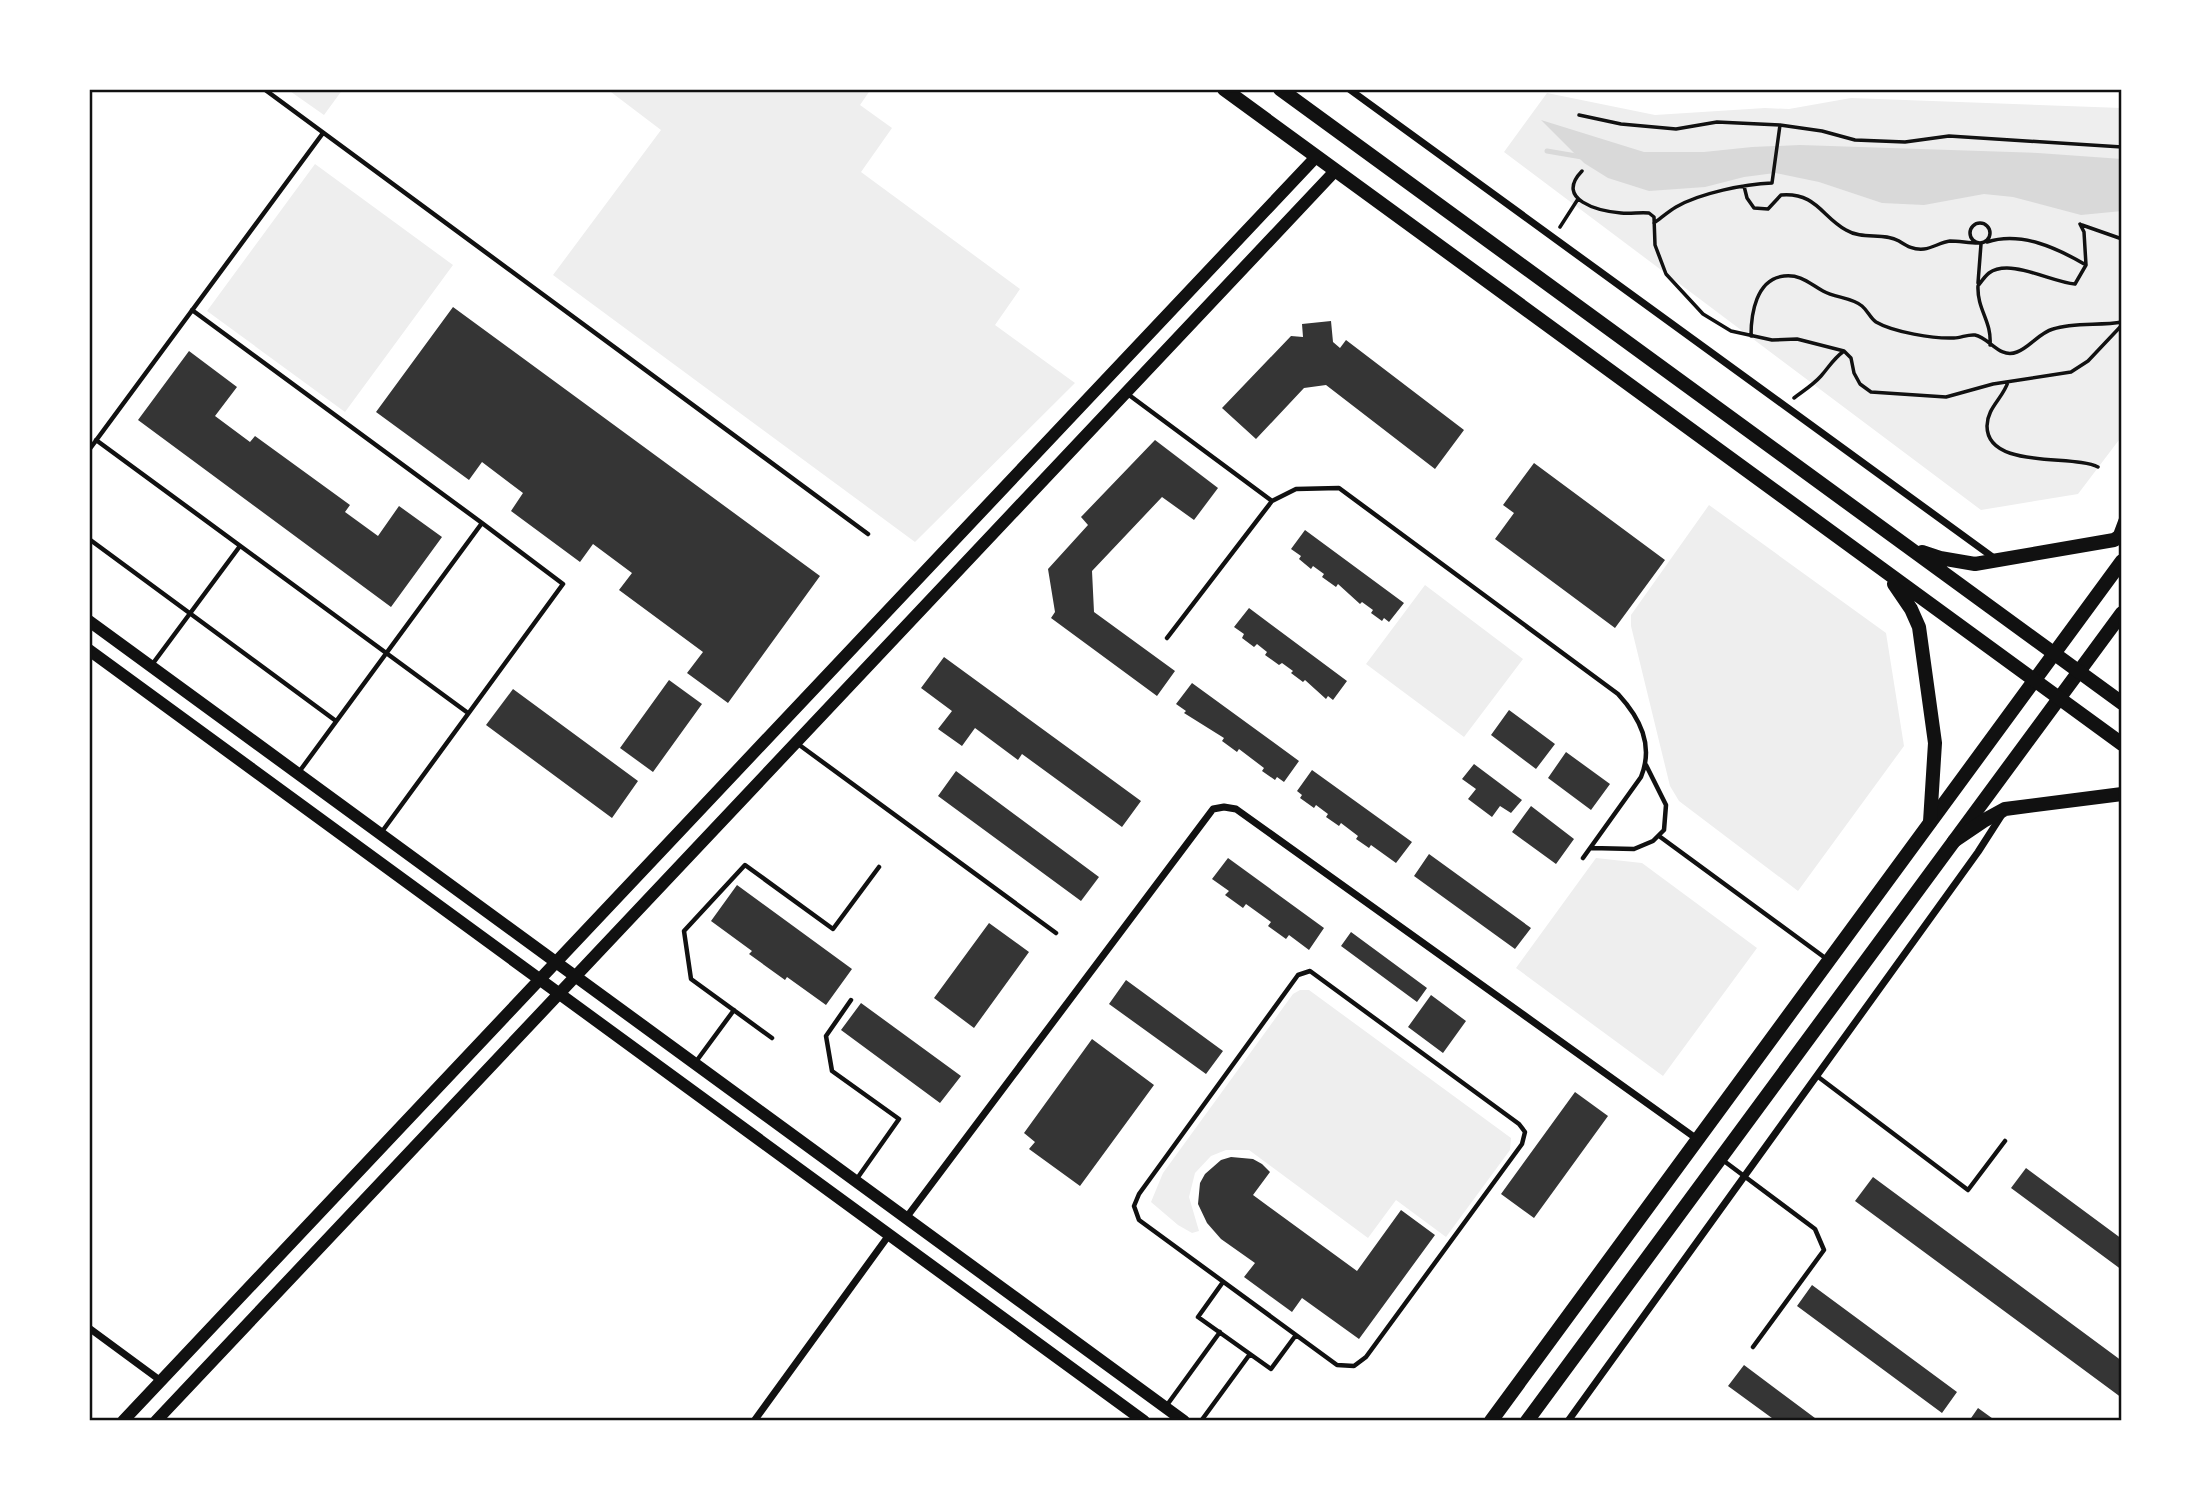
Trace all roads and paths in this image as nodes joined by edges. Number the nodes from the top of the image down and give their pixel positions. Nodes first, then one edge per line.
1 (264, 89) edge
2 (1224, 89) edge
3 (1280, 89) edge
4 (1349, 89) edge
5 (1579, 115) dead end
6 (1780, 125) junction
7 (323, 132) junction
8 (2122, 147) edge
9 (1316, 157) junction
10 (1335, 171) junction
11 (1582, 172) dead end
12 (1744, 186) junction
13 (1578, 199) junction
14 (1654, 223) junction
15 (1553, 237) junction
16 (2122, 239) edge
17 (1987, 242) junction
18 (1979, 244) junction
19 (2086, 265) junction
20 (1978, 286) junction
21 (192, 310) junction
22 (2122, 324) edge
23 (1751, 336) junction
24 (1990, 345) junction
25 (1844, 351) junction
26 (2008, 382) junction
27 (1125, 392) junction
28 (1784, 405) junction
29 (96, 440) junction
30 (89, 450) edge
31 (2098, 467) dead end
32 (1272, 501) junction
33 (2122, 520) edge
34 (482, 523) junction
35 (868, 534) dead end
36 (2118, 537) edge
37 (89, 539) edge
38 (1903, 544) junction
39 (240, 545) junction
40 (1998, 561) junction
41 (2122, 561) edge
42 (1888, 574) junction
43 (190, 613) junction
44 (2122, 613) edge
45 (89, 621) edge
46 (1167, 638) dead end
47 (89, 650) edge
48 (386, 653) junction
49 (2054, 654) junction
50 (151, 666) junction
51 (2079, 672) junction
52 (2034, 681) junction
53 (2059, 698) junction
54 (2122, 703) edge
55 (468, 713) junction
56 (336, 721) junction
57 (794, 741) junction
58 (2122, 744) edge
59 (1646, 765) junction
60 (298, 773) junction
61 (2122, 794) edge
62 (2006, 810) junction
63 (1930, 822) junction
64 (380, 833) junction
65 (1659, 836) junction
66 (1954, 841) junction
67 (1591, 848) junction
68 (1583, 858) dead end
69 (879, 867) dead end
70 (1056, 933) dead end
71 (555, 961) junction
72 (1828, 961) junction
73 (575, 975) junction
74 (539, 979) junction
75 (558, 993) junction
76 (851, 1000) dead end
77 (734, 1010) junction
78 (772, 1038) dead end
79 (695, 1063) junction
80 (1817, 1075) junction
81 (1698, 1139) junction
82 (2005, 1142) dead end
83 (1720, 1158) junction
84 (1744, 1176) junction
85 (856, 1181) junction
86 (906, 1218) junction
87 (889, 1235) junction
88 (1223, 1282) junction
89 (89, 1328) edge
90 (1220, 1332) junction
91 (1296, 1335) junction
92 (1753, 1347) dead end
93 (1250, 1354) junction
94 (161, 1381) junction
95 (1165, 1407) junction
96 (123, 1421) edge
97 (156, 1421) edge
98 (754, 1421) edge
99 (1144, 1421) edge
100 (1184, 1421) edge
101 (1201, 1421) edge
102 (1491, 1421) edge
103 (1527, 1421) edge
104 (1568, 1421) edge

1 - 7 lane
2 - 9 main road
3 - 38 main road
4 - 15 street
5 - 6 path
6 - 8 path
6 - 12 path
7 - 21 lane
7 - 35 lane
9 - 10 main road
9 - 71 street
10 - 27 street
10 - 42 main road
11 - 13 path
12 - 14 path
12 - 18 path
13 - 14 path
13 - 15 path
14 - 23 path
15 - 28 street
16 - 19 path
17 - 18 path
17 - 18 path
17 - 19 path
18 - 20 path
19 - 20 path
20 - 24 path
21 - 29 lane
21 - 34 lane
22 - 24 path
22 - 26 path
23 - 24 path
23 - 25 path
25 - 26 path
25 - 28 path
26 - 31 path
27 - 32 lane
27 - 57 street
28 - 40 street
29 - 30 lane
29 - 39 lane
32 - 46 lane
32 - 59 lane
33 - 36 street
34 - 48 lane
34 - 55 lane
36 - 40 main road
37 - 43 lane
38 - 40 main road
38 - 49 main road
39 - 43 lane
39 - 48 lane
41 - 49 main road
42 - 52 main road
42 - 63 main road
43 - 50 lane
43 - 56 lane
44 - 51 main road
45 - 50 street
47 - 74 street
48 - 55 lane
48 - 56 lane
49 - 51 main road
49 - 52 main road
50 - 60 street
51 - 53 main road
51 - 54 main road
52 - 53 main road
52 - 63 main road
53 - 58 main road
53 - 66 main road
55 - 64 lane
56 - 60 lane
57 - 70 lane
57 - 73 street
59 - 65 lane
59 - 67 lane
60 - 64 street
61 - 62 main road
62 - 66 main road
62 - 80 street
63 - 72 main road
64 - 71 street
65 - 67 lane
65 - 72 lane
66 - 83 main road
67 - 68 lane
69 - 77 lane
71 - 73 street
71 - 74 street
72 - 81 main road
73 - 75 street
73 - 79 street
74 - 75 street
74 - 94 street
75 - 87 street
75 - 97 street
76 - 85 lane
77 - 78 lane
77 - 79 lane
79 - 85 street
80 - 82 lane
80 - 84 street
81 - 86 street
81 - 102 main road
83 - 84 lane
83 - 103 main road
84 - 92 lane
84 - 104 street
85 - 86 street
86 - 95 street
87 - 98 street
87 - 99 street
88 - 90 lane
88 - 91 lane
88 - 91 lane
89 - 94 street
90 - 93 lane
90 - 95 lane
91 - 93 lane
93 - 101 lane
94 - 96 street
95 - 100 street

